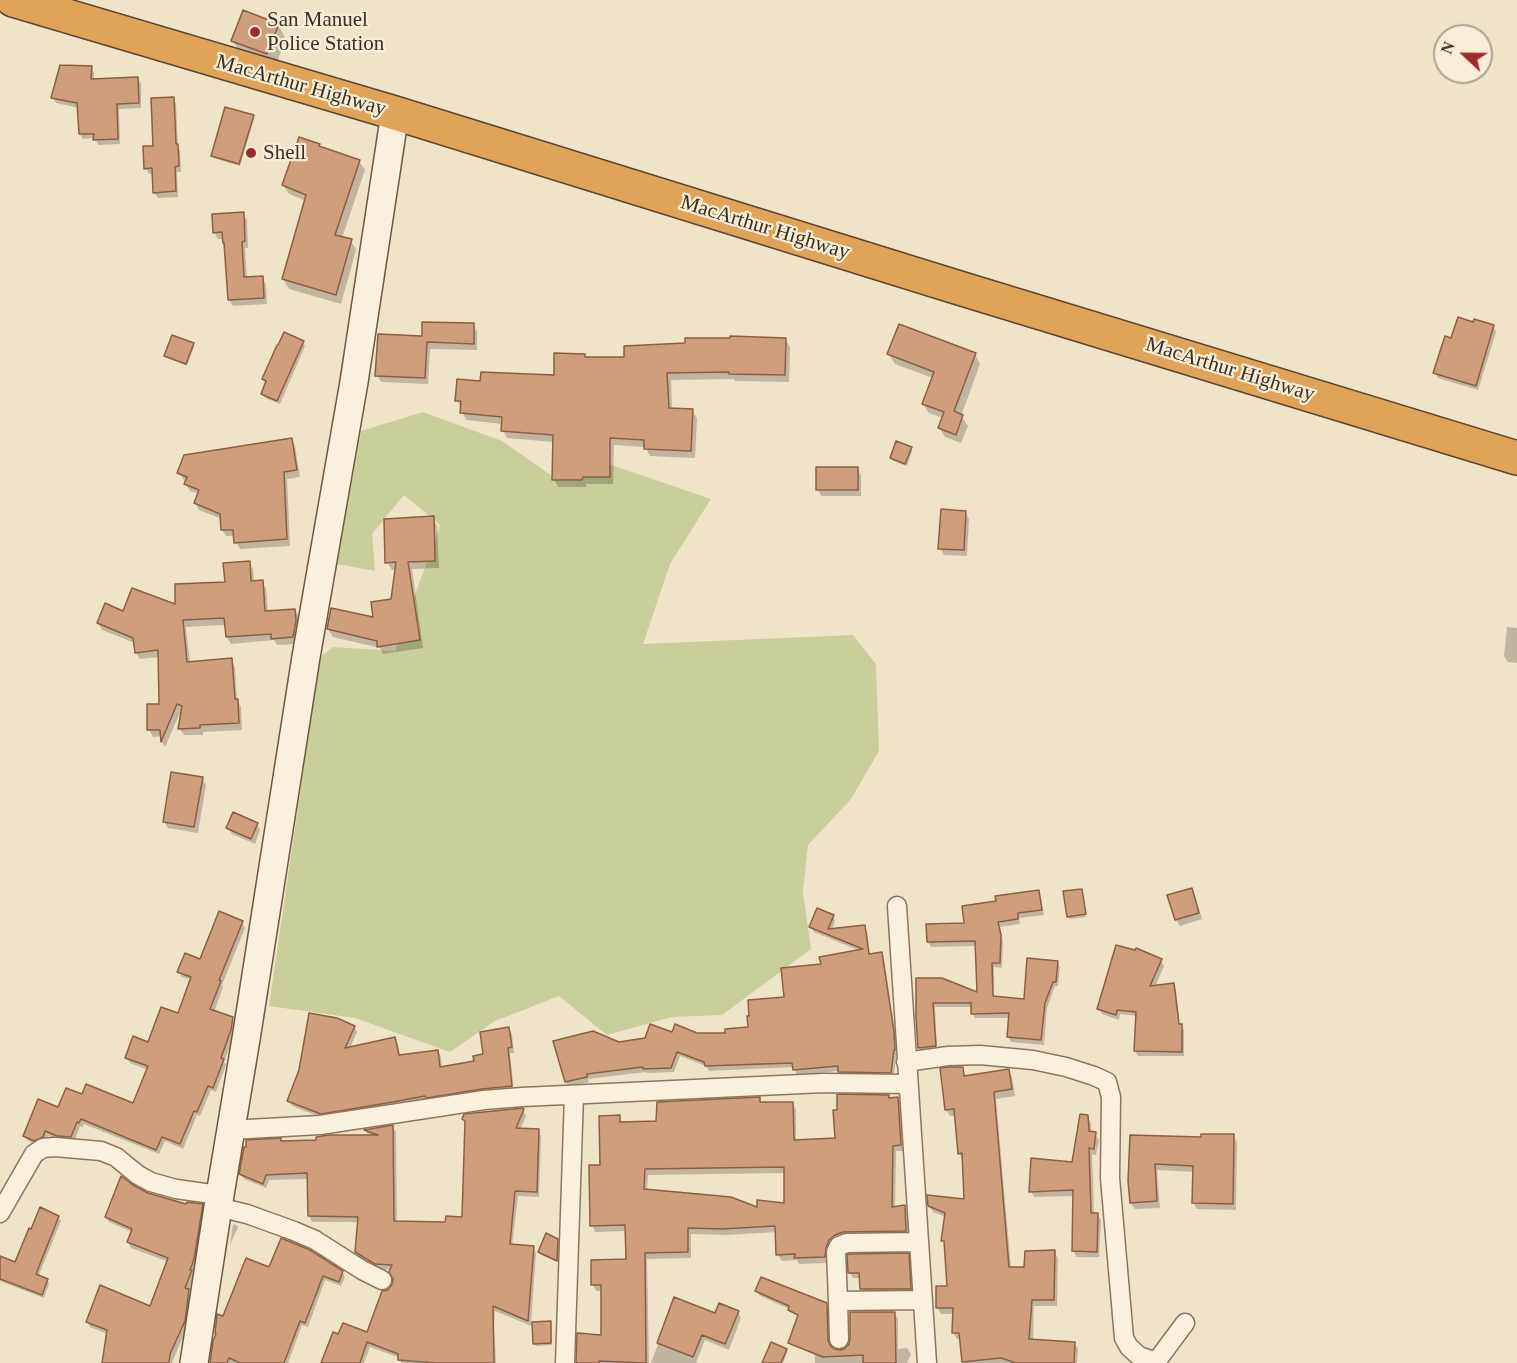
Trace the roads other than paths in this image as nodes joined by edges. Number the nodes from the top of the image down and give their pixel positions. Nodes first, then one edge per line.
1 (13, 0) edge
2 (395, 113) junction
3 (1517, 458) edge
4 (897, 906) dead end
5 (906, 1062) junction
6 (908, 1084) junction
7 (574, 1095) junction
8 (230, 1130) junction
9 (219, 1201) junction
10 (0, 1214) edge
11 (919, 1242) junction
12 (382, 1280) dead end
13 (922, 1300) junction
14 (838, 1301) junction
15 (1185, 1323) dead end
16 (839, 1339) dead end
17 (194, 1363) edge
18 (565, 1363) edge
19 (927, 1363) edge

1 - 2 highway, MacArthur Highway
2 - 3 highway, MacArthur Highway
2 - 8 main road
4 - 5 street
5 - 6 street
5 - 15 street
6 - 7 street
6 - 11 street
7 - 8 street
7 - 18 street
8 - 9 main road
9 - 10 street
9 - 12 street
9 - 17 main road
11 - 13 street
11 - 14 street
13 - 14 street
13 - 19 street
14 - 16 street

